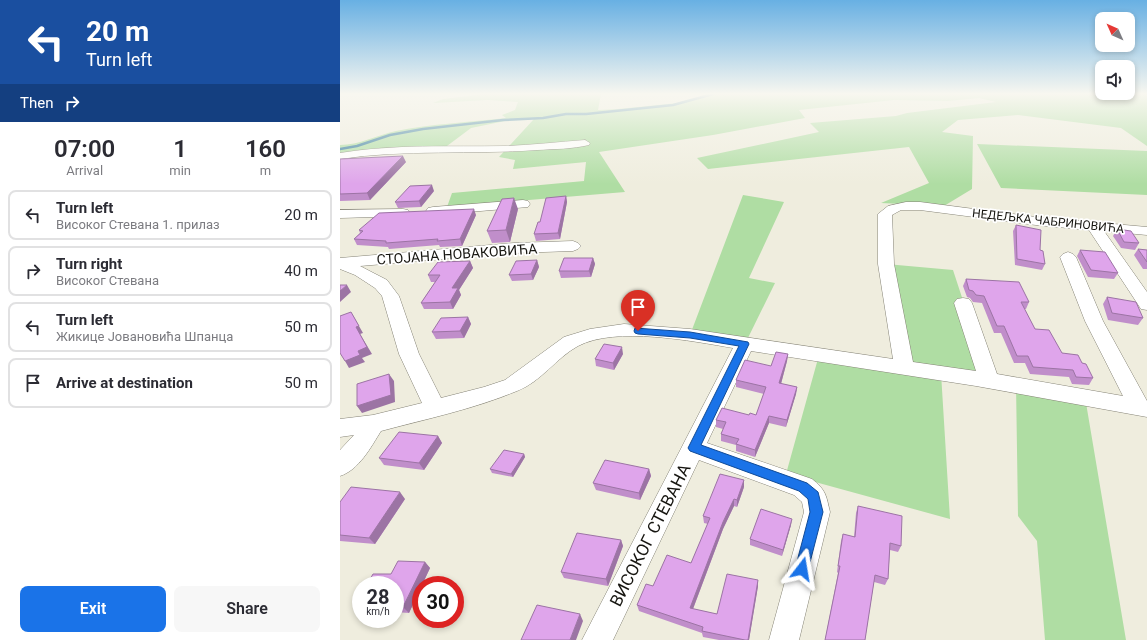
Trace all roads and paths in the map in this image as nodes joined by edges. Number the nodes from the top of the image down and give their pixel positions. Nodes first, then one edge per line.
1 (585, 143) dead end
2 (340, 156) edge
3 (523, 204) dead end
4 (340, 214) edge
5 (1094, 227) junction
6 (1147, 231) edge
7 (573, 246) dead end
8 (1068, 257) dead end
9 (340, 263) edge
10 (963, 303) dead end
11 (1147, 305) edge
12 (745, 344) junction
13 (904, 367) junction
14 (988, 380) junction
15 (435, 407) junction
16 (1144, 409) edge
17 (373, 424) junction
18 (340, 428) edge
19 (694, 448) junction
20 (340, 466) edge
21 (597, 640) edge
22 (784, 640) edge

1 - 2 street
3 - 4 street
5 - 6 street, НЕДЕЉКА ЧАБРИНОВИЋА
5 - 11 street
5 - 13 street, НЕДЕЉКА ЧАБРИНОВИЋА
7 - 9 street, СТОЈАНА НОВАКОВИЋА
8 - 16 street
9 - 15 street
10 - 14 street
12 - 13 street
12 - 15 street
12 - 19 street, ВИСОКОГ СТЕВАНА
13 - 14 street
14 - 16 street
15 - 17 street
17 - 18 street
17 - 20 street
19 - 21 street, ВИСОКОГ СТЕВАНА
19 - 22 street

